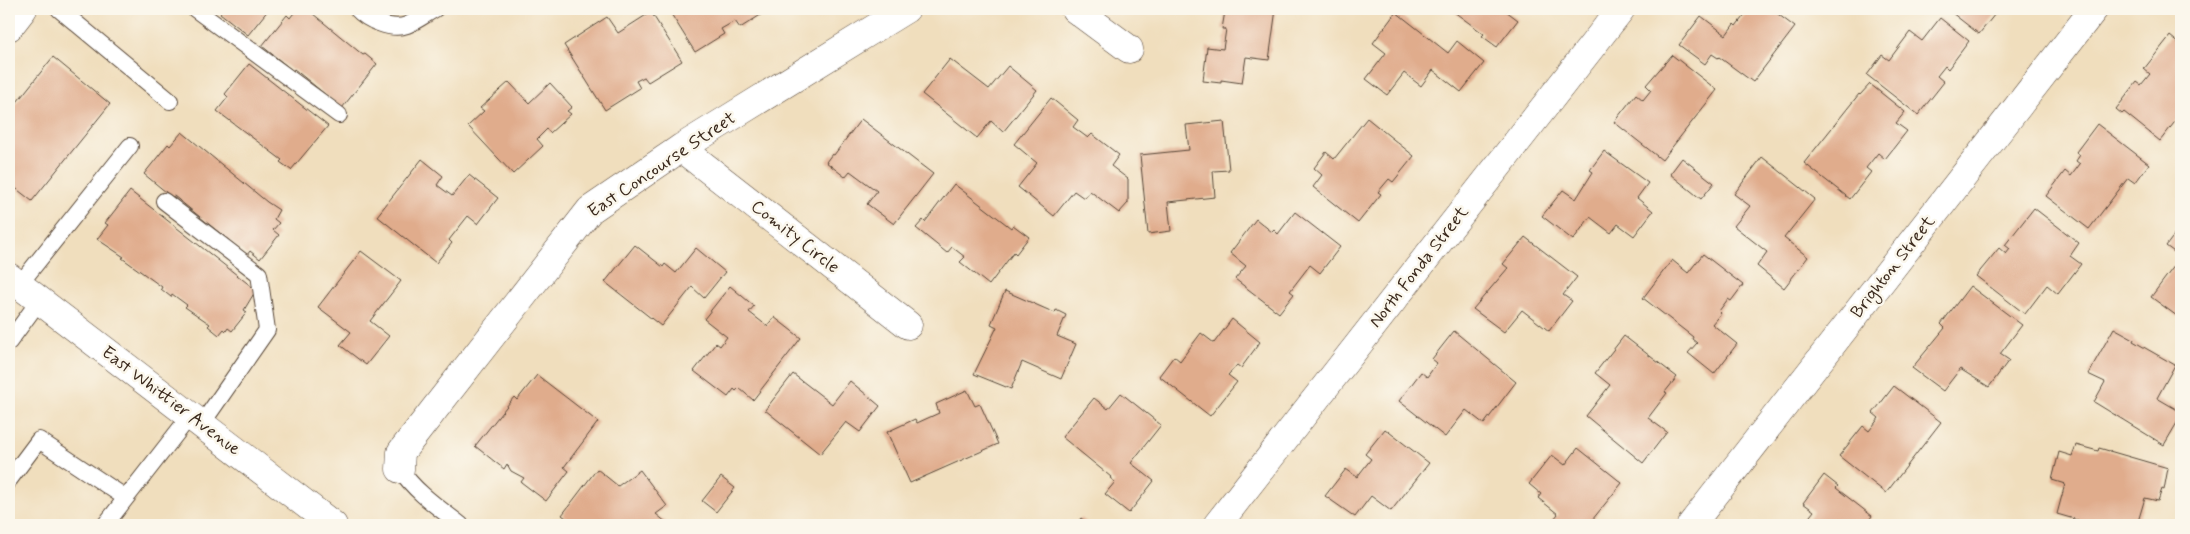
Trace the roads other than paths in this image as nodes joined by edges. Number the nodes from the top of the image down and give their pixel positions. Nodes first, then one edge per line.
1 (23, 9) edge
2 (59, 9) edge
3 (195, 9) edge
4 (357, 9) edge
5 (435, 9) edge
6 (906, 9) edge
7 (1075, 9) edge
8 (1621, 9) edge
9 (2094, 9) edge
10 (9, 27) edge
11 (1129, 49) dead end
12 (170, 101) dead end
13 (339, 115) dead end
14 (130, 146) dead end
15 (681, 148) junction
16 (164, 201) dead end
17 (22, 288) edge
18 (908, 325) dead end
19 (9, 342) edge
20 (196, 420) junction
21 (400, 469) joint
22 (9, 480) edge
23 (126, 498) junction
24 (105, 525) edge
25 (333, 525) edge
26 (461, 525) edge
27 (1217, 525) edge
28 (1691, 525) edge

1 - 10 street
2 - 12 lane
3 - 13 lane
4 - 5 lane
6 - 15 street, East Concourse Street
7 - 11 street
8 - 27 street, North Fonda Street
9 - 28 street, Brighton Street
14 - 17 lane
15 - 18 street, Comity Circle
15 - 21 street, East Concourse Street
16 - 20 lane
17 - 19 lane
17 - 20 street, East Whittier Avenue
20 - 23 lane
20 - 25 street, East Whittier Avenue
21 - 26 lane
22 - 23 lane
23 - 24 lane

